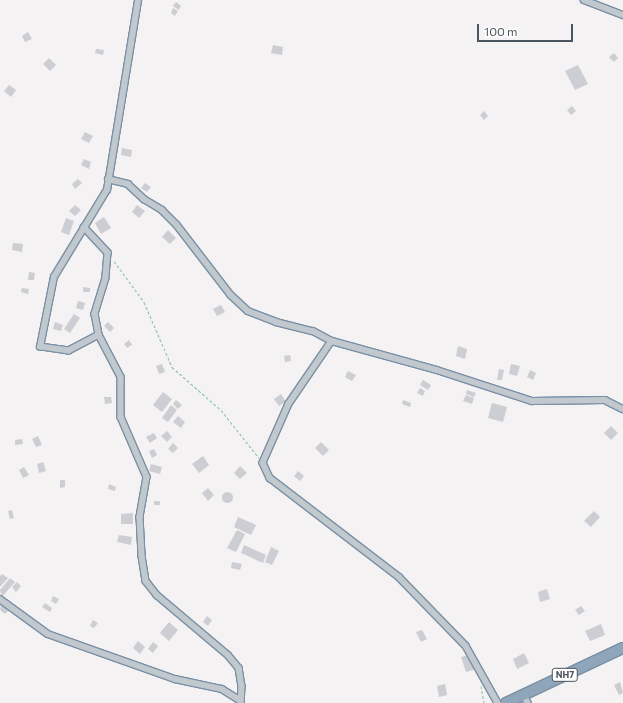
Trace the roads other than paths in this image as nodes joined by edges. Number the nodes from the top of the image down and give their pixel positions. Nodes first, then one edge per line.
1 (138, 0) edge
2 (584, 0) edge
3 (623, 15) edge
4 (108, 180) junction
5 (84, 227) junction
6 (99, 335) junction
7 (332, 341) junction
8 (623, 409) edge
9 (0, 599) edge
10 (623, 648) edge
11 (526, 699) edge
12 (241, 702) edge
13 (498, 703) edge
14 (506, 703) edge

1 - 4 street
2 - 3 street
4 - 5 street
4 - 7 street
5 - 6 street
5 - 6 street
6 - 12 street
7 - 8 street
7 - 13 street
9 - 12 street
10 - 11 highway, NH7
11 - 14 highway, NH7

